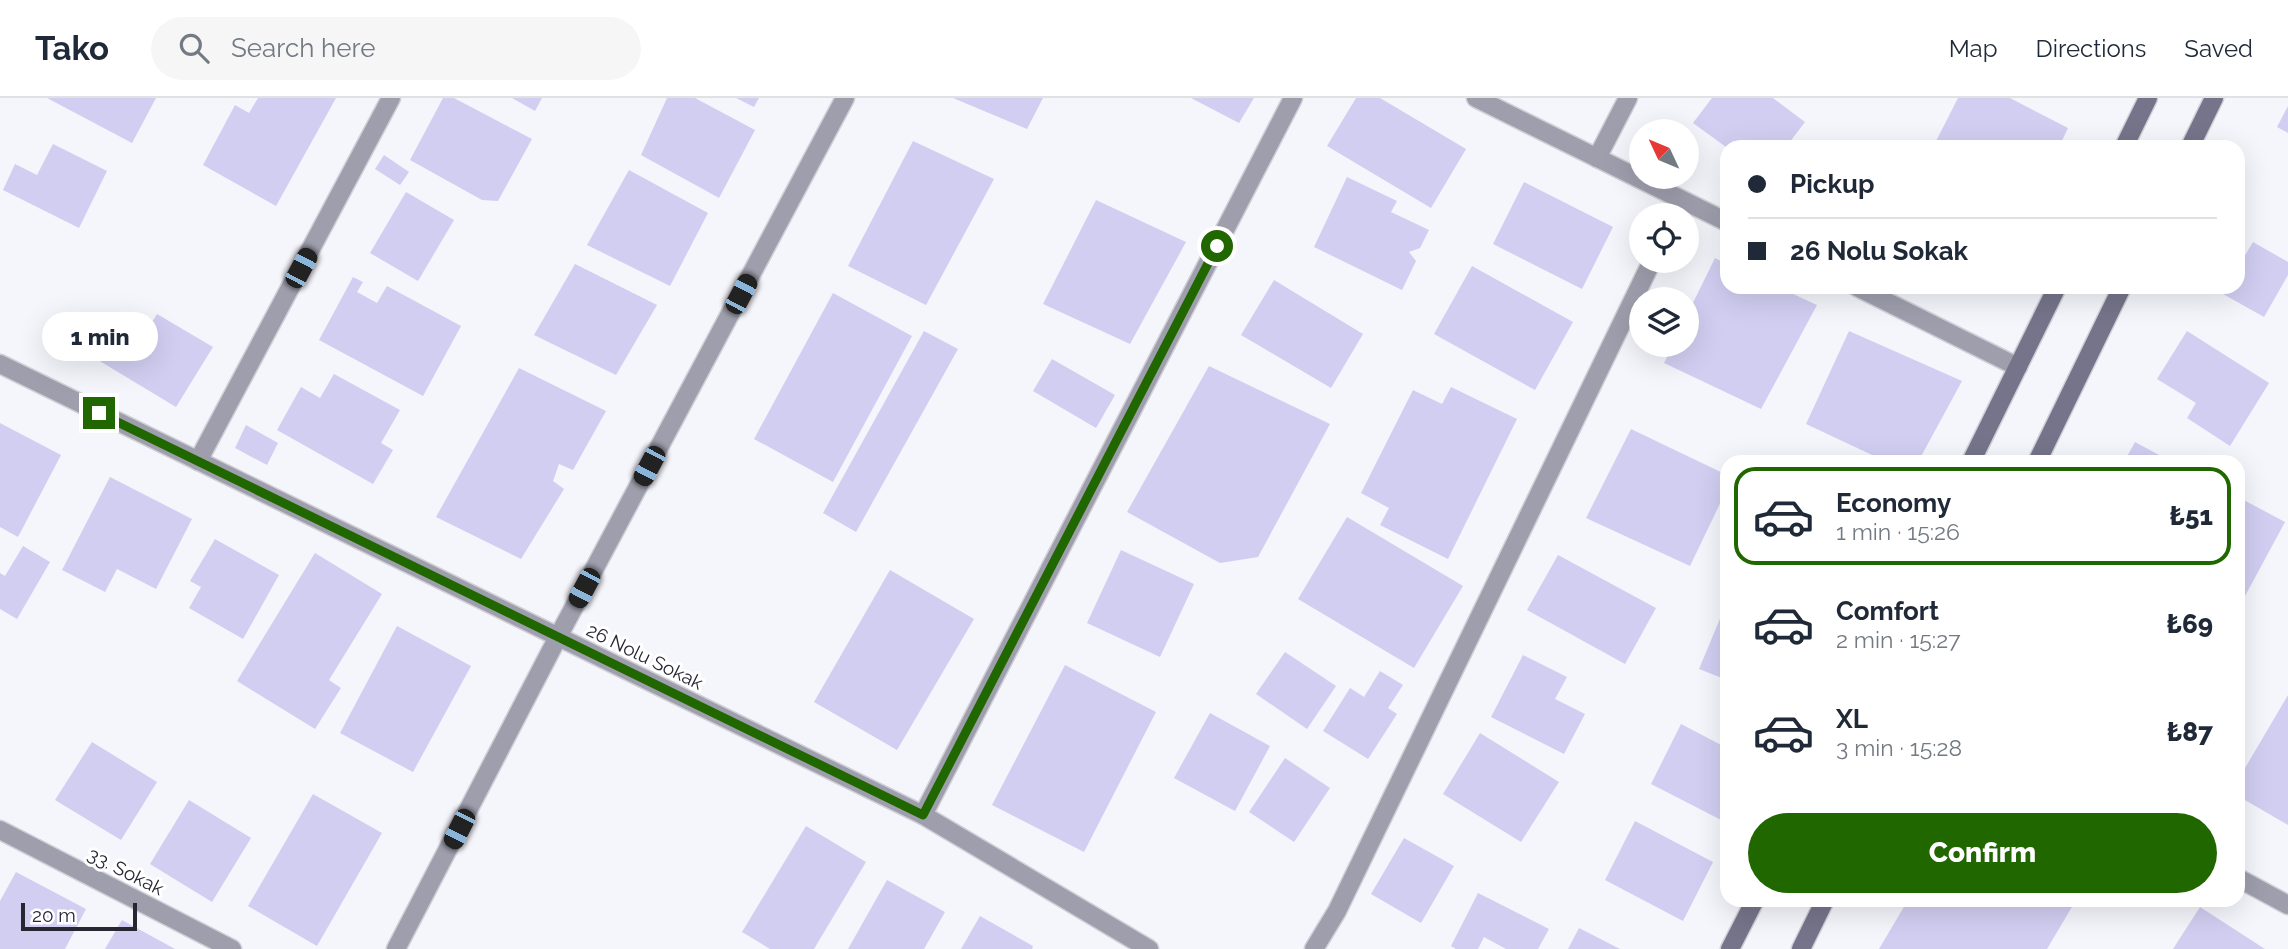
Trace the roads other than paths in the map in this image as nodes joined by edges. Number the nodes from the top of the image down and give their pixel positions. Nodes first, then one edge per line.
1 (391, 98) edge
2 (845, 98) edge
3 (1293, 98) edge
4 (1476, 98) edge
5 (1628, 98) edge
6 (2148, 98) edge
7 (2214, 98) edge
8 (2127, 140) edge
9 (2193, 140) edge
10 (1597, 158) junction
11 (1670, 203) edge
12 (1699, 214) edge
13 (1720, 220) edge
14 (1646, 273) edge
15 (1871, 294) edge
16 (2054, 294) edge
17 (2119, 294) edge
18 (0, 364) edge
19 (2018, 367) junction
20 (1974, 455) edge
21 (2041, 455) edge
22 (198, 461) junction
23 (558, 637) junction
24 (923, 815) junction
25 (0, 830) edge
26 (2245, 882) edge
27 (2288, 905) edge
28 (1751, 907) edge
29 (1822, 907) edge
30 (232, 949) edge
31 (396, 949) edge
32 (1149, 949) edge
33 (1314, 949) edge
34 (1730, 949) edge
35 (1801, 949) edge

1 - 22 street
2 - 23 street
3 - 24 street
4 - 10 street
5 - 10 street
6 - 8 main road
7 - 9 main road
10 - 11 street
12 - 13 street
14 - 33 street
15 - 19 street
16 - 19 main road
17 - 21 main road
18 - 22 street, 26 Nolu Sokak
19 - 20 main road
22 - 23 street, 26 Nolu Sokak
23 - 24 street, 26 Nolu Sokak
23 - 31 street
24 - 32 street, 26 Nolu Sokak
25 - 30 street, 33. Sokak
26 - 27 street
28 - 34 main road
29 - 35 main road

